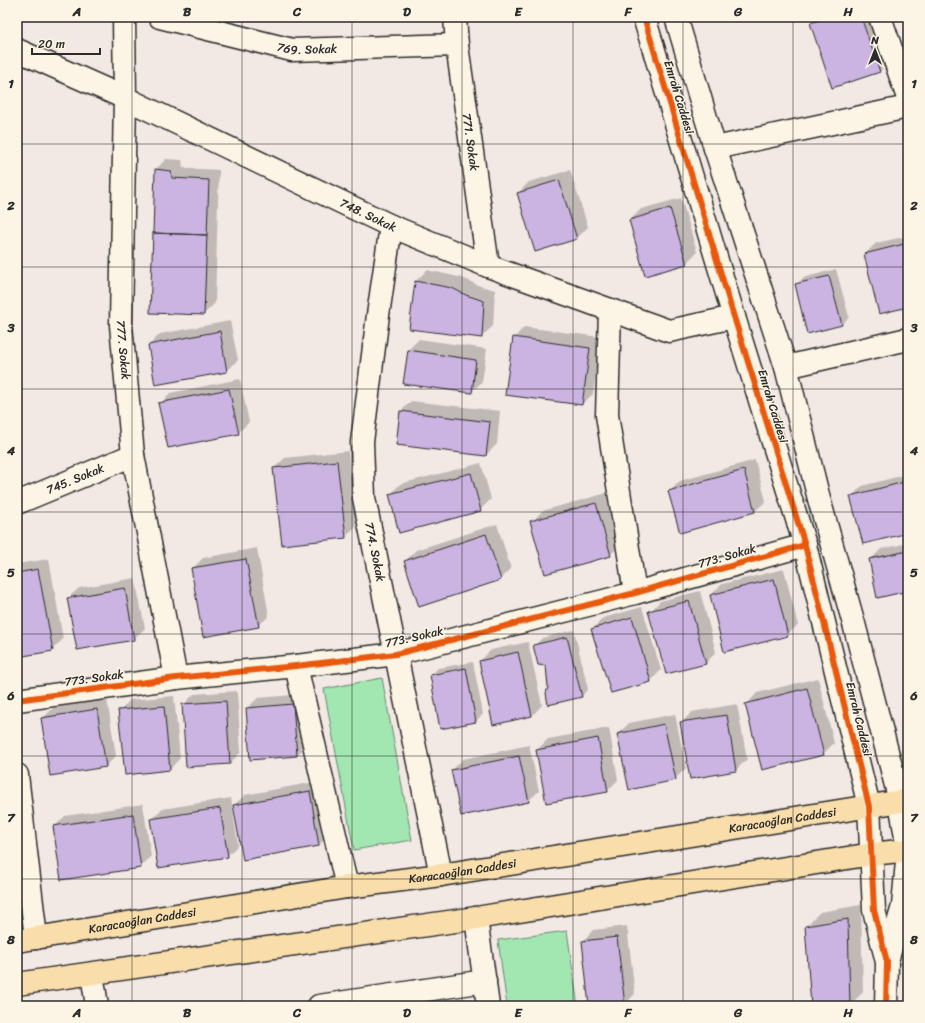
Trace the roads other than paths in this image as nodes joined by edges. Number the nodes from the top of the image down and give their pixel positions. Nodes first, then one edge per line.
1 (124, 17) edge
2 (160, 17) edge
3 (455, 17) edge
4 (644, 17) edge
5 (676, 17) edge
6 (880, 17) edge
7 (457, 45) junction
8 (17, 50) edge
9 (125, 98) junction
10 (908, 98) edge
11 (908, 107) edge
12 (715, 148) junction
13 (391, 226) junction
14 (488, 266) junction
15 (610, 310) junction
16 (734, 317) junction
17 (908, 339) edge
18 (786, 367) junction
19 (133, 455) junction
20 (17, 503) edge
21 (806, 545) junction
22 (635, 593) junction
23 (396, 654) junction
24 (296, 666) junction
25 (176, 678) junction
26 (17, 700) edge
27 (17, 775) edge
28 (904, 800) edge
29 (869, 806) junction
30 (908, 850) edge
31 (872, 854) junction
32 (441, 875) junction
33 (347, 887) junction
34 (476, 918) junction
35 (26, 939) edge
36 (887, 962) junction
37 (92, 974) junction
38 (485, 981) junction
39 (17, 984) edge
40 (97, 1006) edge
41 (319, 1006) edge
42 (488, 1006) edge
43 (886, 1006) edge

1 - 9 street, 777. Sokak
2 - 7 street, 769. Sokak
3 - 7 street, 771. Sokak
4 - 16 street, Emrah Caddesi
5 - 12 street, Emrah Caddesi
6 - 10 street
7 - 14 street, 771. Sokak
8 - 9 street, 748. Sokak
9 - 13 street, 748. Sokak
9 - 19 street, 777. Sokak
11 - 12 street
12 - 18 street, Emrah Caddesi
13 - 14 street, 748. Sokak
13 - 23 street, 774. Sokak
14 - 15 street, 748. Sokak
15 - 16 street, 748. Sokak
15 - 22 street
16 - 21 street, Emrah Caddesi
17 - 18 street
18 - 28 street, Emrah Caddesi
19 - 20 street, 745. Sokak
19 - 25 street, 777. Sokak
21 - 22 street, 773. Sokak
21 - 29 street, Emrah Caddesi
22 - 23 street, 773. Sokak
23 - 24 street, 773. Sokak
23 - 32 street, 774. Sokak
24 - 25 street, 773. Sokak
24 - 33 street
25 - 26 street, 773. Sokak
27 - 35 street
28 - 29 main road, Karacaoğlan Caddesi
28 - 30 street, Emrah Caddesi
29 - 31 street, Emrah Caddesi
29 - 32 main road, Karacaoğlan Caddesi
30 - 31 main road
30 - 36 street
31 - 34 main road
31 - 36 street
32 - 33 main road, Karacaoğlan Caddesi
33 - 35 main road, Karacaoğlan Caddesi
34 - 37 main road
34 - 38 street
36 - 43 street
37 - 39 main road
37 - 40 street
38 - 41 street
38 - 42 street

